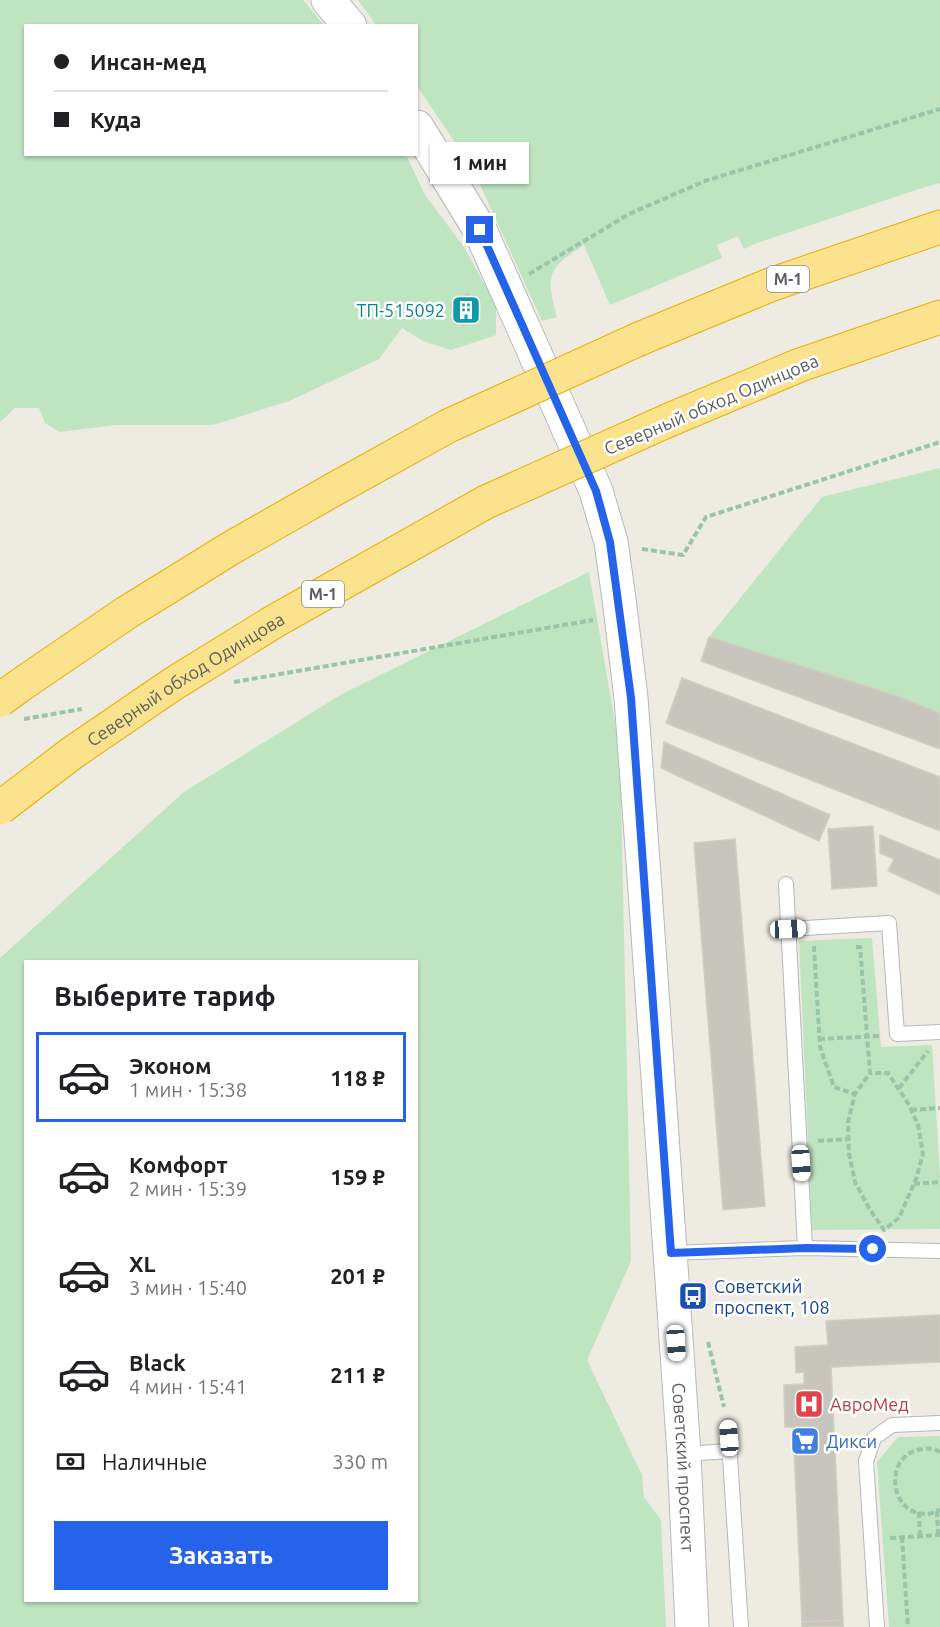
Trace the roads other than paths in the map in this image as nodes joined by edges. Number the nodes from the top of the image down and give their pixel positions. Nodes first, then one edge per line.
1 (328, 0) edge
2 (348, 24) edge
3 (418, 130) edge
4 (940, 227) edge
5 (940, 317) edge
6 (12, 710) edge
7 (0, 808) edge
8 (786, 884) dead end
9 (788, 929) junction
10 (940, 1032) edge
11 (806, 1248) junction
12 (940, 1251) edge
13 (671, 1253) junction
14 (940, 1423) edge
15 (728, 1426) dead end
16 (730, 1451) junction
17 (684, 1454) junction
18 (692, 1627) edge
19 (741, 1627) edge
20 (877, 1627) edge

1 - 2 street
3 - 13 street, Советский проспект
4 - 6 highway, М-1, bridge
5 - 7 highway, Северный обход Одинцова / М-1, bridge
8 - 9 lane
9 - 10 lane
9 - 11 lane
11 - 12 lane
11 - 13 lane
13 - 17 street, Советский проспект
14 - 20 lane
15 - 16 lane
16 - 17 lane
16 - 19 lane
17 - 18 street, Советский проспект

